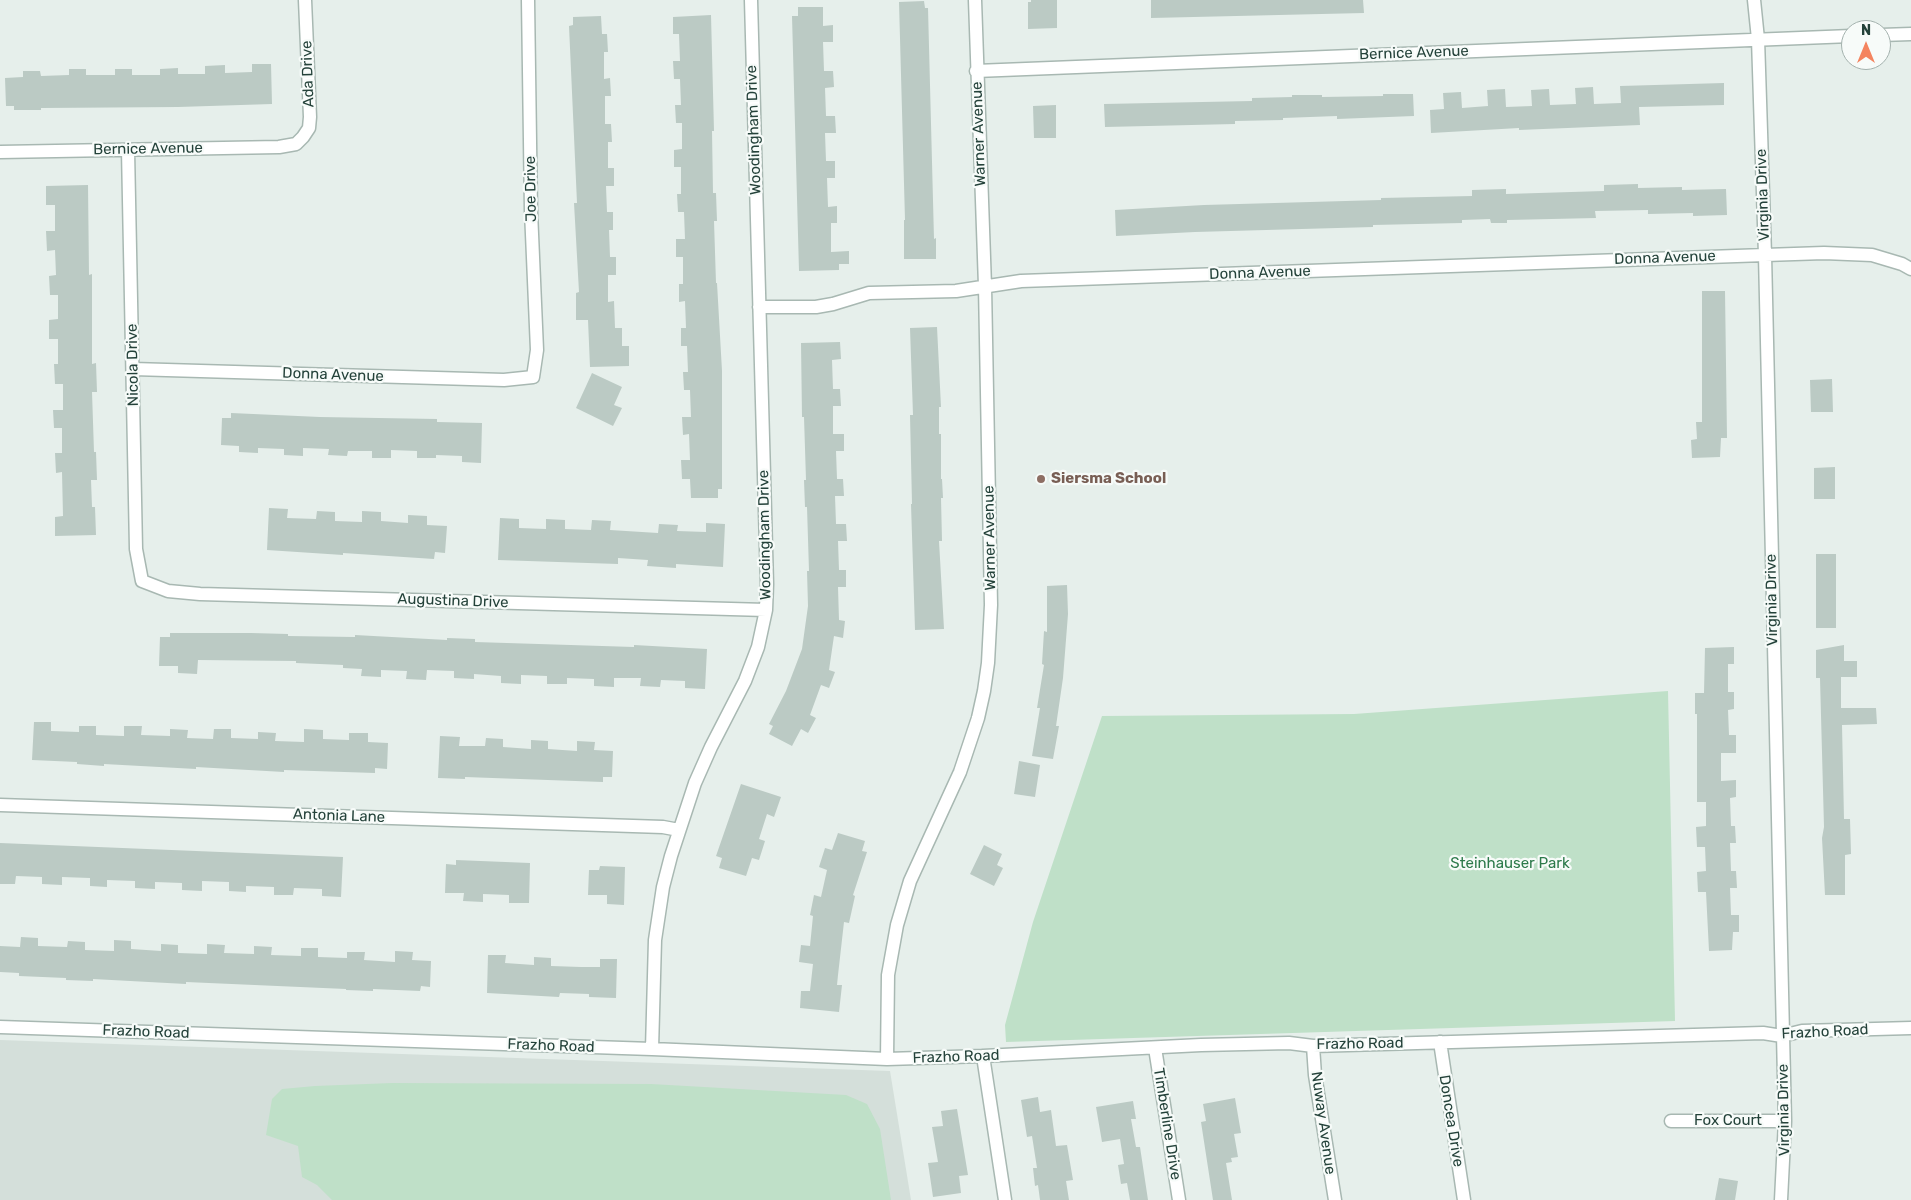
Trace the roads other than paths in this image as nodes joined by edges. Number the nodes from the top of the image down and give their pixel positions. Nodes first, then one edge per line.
1 (305, 0) edge
2 (528, 0) edge
3 (750, 0) edge
4 (974, 0) edge
5 (1754, 0) edge
6 (1911, 34) edge
7 (1891, 35) edge
8 (1841, 36) edge
9 (1758, 39) junction
10 (976, 71) junction
11 (296, 144) joint
12 (128, 150) junction
13 (0, 152) edge
14 (1765, 255) junction
15 (1911, 269) edge
16 (985, 286) junction
17 (759, 307) junction
18 (133, 369) junction
19 (533, 377) joint
20 (142, 581) joint
21 (766, 610) junction
22 (0, 805) edge
23 (679, 830) junction
24 (0, 1027) edge
25 (1911, 1028) edge
26 (1782, 1036) junction
27 (1440, 1042) junction
28 (1313, 1046) junction
29 (1155, 1048) junction
30 (652, 1049) junction
31 (983, 1056) junction
32 (887, 1059) junction
33 (1671, 1121) dead end
34 (1785, 1121) junction
35 (1005, 1200) edge
36 (1179, 1200) edge
37 (1335, 1200) edge
38 (1464, 1200) edge
39 (1781, 1200) edge

1 - 11 street, Ada Drive
2 - 19 street, Joe Drive
3 - 17 street, Woodingham Drive
4 - 10 street, Warner Avenue
5 - 9 street, Virginia Drive
6 - 7 street
8 - 9 street, Bernice Avenue
9 - 10 street, Bernice Avenue
9 - 14 street, Virginia Drive
10 - 16 street, Warner Avenue
11 - 12 street, Bernice Avenue
12 - 13 street, Bernice Avenue
12 - 18 street, Nicola Drive
14 - 15 street, Donna Avenue
14 - 16 street, Donna Avenue
14 - 26 street, Virginia Drive
16 - 17 street, Donna Avenue
16 - 32 street, Warner Avenue
17 - 21 street, Woodingham Drive
18 - 19 street, Donna Avenue
18 - 20 street, Nicola Drive
20 - 21 street, Augustina Drive
21 - 23 street, Woodingham Drive
22 - 23 street, Antonia Lane
23 - 30 street, Woodingham Drive
24 - 30 street, Frazho Road
25 - 26 street, Frazho Road
26 - 27 street, Frazho Road
26 - 34 street, Virginia Drive
27 - 28 street, Frazho Road
27 - 38 street, Doncea Drive
28 - 29 street, Frazho Road
28 - 37 street, Nuway Avenue
29 - 31 street, Frazho Road
29 - 36 street, Timberline Drive
30 - 32 street, Frazho Road
31 - 32 street, Frazho Road
31 - 35 street
33 - 34 street, Fox Court
34 - 39 street, Virginia Drive

